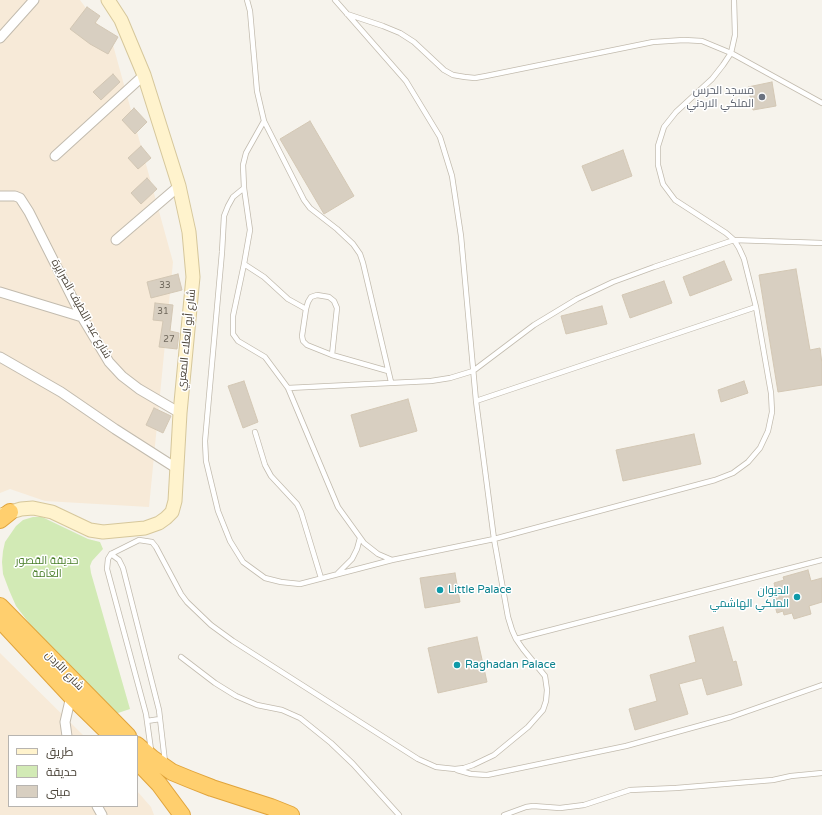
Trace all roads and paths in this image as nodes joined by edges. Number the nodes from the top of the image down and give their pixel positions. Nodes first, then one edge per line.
1 (34, 0) edge
2 (108, 0) edge
3 (247, 0) edge
4 (335, 0) edge
5 (734, 0) edge
6 (346, 13) junction
7 (0, 38) edge
8 (731, 53) junction
9 (144, 75) junction
10 (822, 103) edge
11 (264, 121) junction
12 (55, 156) dead end
13 (179, 186) junction
14 (244, 188) junction
15 (0, 196) edge
16 (116, 240) dead end
17 (734, 240) junction
18 (822, 243) edge
19 (244, 264) junction
20 (0, 292) edge
21 (756, 308) junction
22 (306, 309) junction
23 (82, 317) junction
24 (332, 355) junction
25 (0, 357) edge
26 (388, 370) junction
27 (473, 372) junction
28 (391, 382) junction
29 (288, 388) junction
30 (476, 401) junction
31 (180, 413) junction
32 (255, 432) dead end
33 (176, 468) junction
34 (3, 516) edge
35 (360, 538) junction
36 (494, 540) junction
37 (111, 554) junction
38 (392, 560) junction
39 (822, 560) edge
40 (337, 574) junction
41 (321, 578) junction
42 (1, 609) edge
43 (516, 640) junction
44 (181, 658) dead end
45 (822, 685) edge
46 (71, 696) junction
47 (160, 719) junction
48 (147, 721) junction
49 (67, 735) edge
50 (111, 735) edge
51 (127, 735) edge
52 (138, 747) edge
53 (144, 759) edge
54 (166, 766) junction
55 (455, 769) junction
56 (822, 773) edge
57 (182, 815) edge
58 (291, 815) edge
59 (399, 815) edge
60 (504, 815) edge

1 - 7 street
2 - 9 street, شارع أبو العلاء المعري
3 - 11 lane
4 - 6 lane
5 - 8 lane
6 - 8 lane
6 - 27 lane
8 - 10 lane
8 - 17 lane
9 - 12 street
9 - 13 street, شارع أبو العلاء المعري
11 - 14 lane
11 - 26 lane
13 - 16 street
13 - 31 street, شارع أبو العلاء المعري
14 - 19 lane
14 - 41 lane
15 - 23 street, شارع عبد اللطيف الصرايرة
17 - 18 lane
17 - 21 lane
17 - 27 lane
19 - 22 lane
19 - 29 lane
20 - 23 street
21 - 30 lane
21 - 36 lane
22 - 24 lane
22 - 24 lane
23 - 31 street, شارع عبد اللطيف الصرايرة
24 - 26 lane
25 - 33 street
26 - 28 lane
27 - 28 lane
27 - 30 lane
28 - 29 lane
29 - 35 lane
30 - 36 lane
31 - 33 street, شارع أبو العلاء المعري
32 - 41 lane
33 - 34 street, شارع أبو العلاء المعري
35 - 38 lane
35 - 40 lane
36 - 38 lane
36 - 43 lane
37 - 47 lane
37 - 48 lane
37 - 55 lane
38 - 40 lane
39 - 43 lane
40 - 41 lane
42 - 46 highway, شارع الأردن
42 - 51 highway, شارع الأردن
43 - 55 lane
44 - 59 lane
45 - 55 lane
46 - 49 street
46 - 50 highway, شارع الأردن
47 - 48 lane
47 - 54 lane
48 - 53 lane
52 - 53 highway
53 - 54 highway
53 - 57 highway
54 - 58 highway
56 - 60 lane

